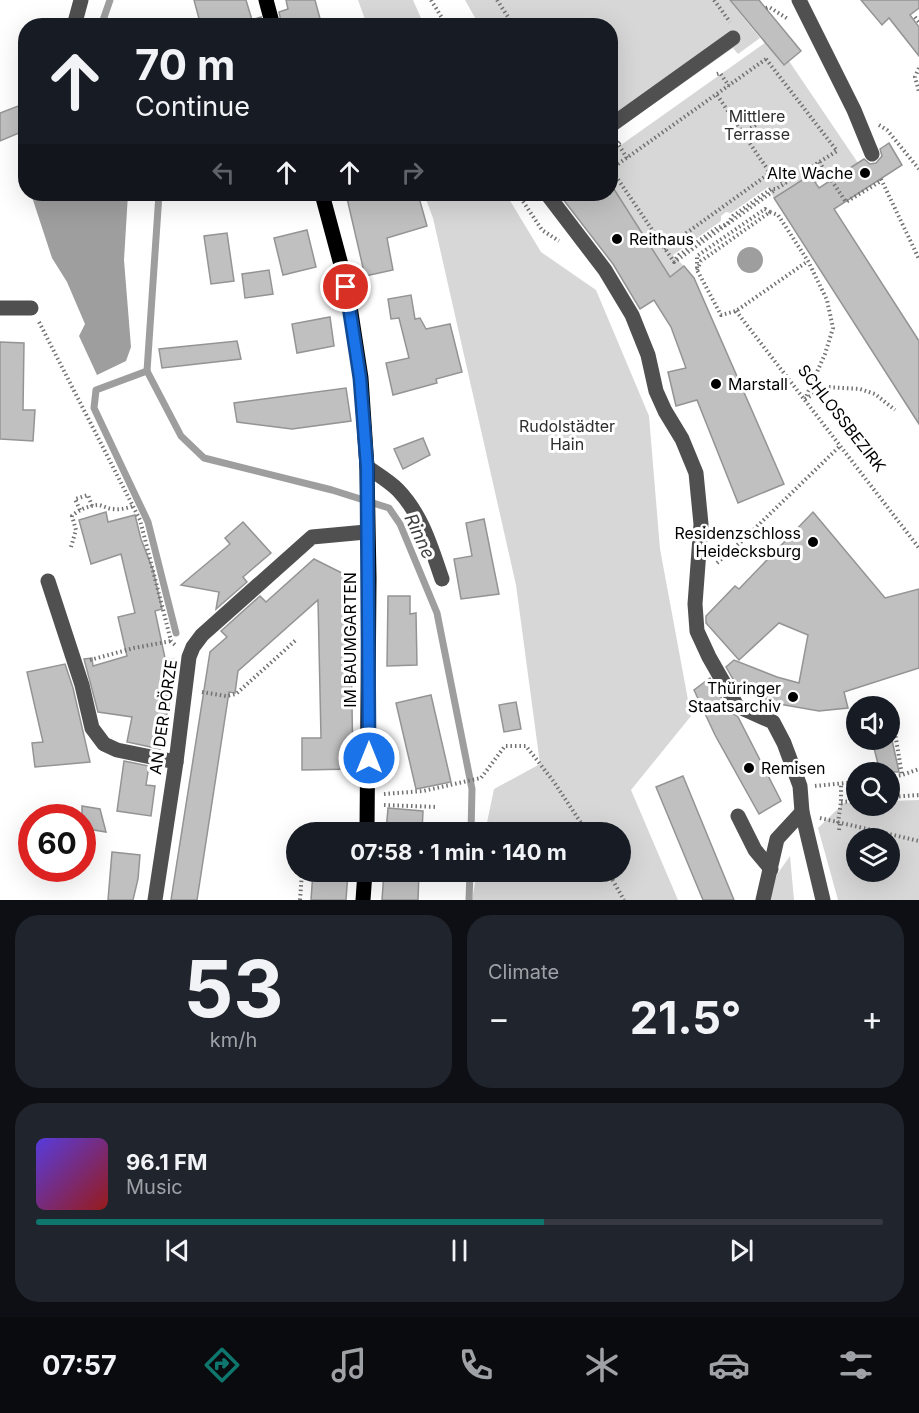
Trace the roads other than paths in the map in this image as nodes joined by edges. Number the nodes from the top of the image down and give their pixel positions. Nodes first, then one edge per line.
1 (81, 0) edge
2 (266, 0) edge
3 (799, 0) edge
4 (76, 18) edge
5 (271, 18) edge
6 (734, 33) road end
7 (618, 120) edge
8 (872, 154) dead end
9 (324, 201) edge
10 (552, 201) edge
11 (0, 308) edge
12 (32, 308) dead end
13 (367, 467) junction
14 (366, 526) junction
15 (442, 579) dead end
16 (48, 580) dead end
17 (176, 762) junction
18 (802, 812) junction
19 (738, 816) dead end
20 (368, 822) edge
21 (771, 869) junction
22 (364, 882) edge
23 (154, 900) edge
24 (363, 900) edge
25 (763, 900) edge
26 (823, 900) edge

1 - 4 street
2 - 5 main road
3 - 8 street
6 - 7 street
9 - 13 main road, IM BAUMGARTEN
10 - 18 street
11 - 12 street
13 - 14 main road, IM BAUMGARTEN
13 - 15 street
14 - 17 street, AN DER PÖRZE
14 - 20 main road, IM BAUMGARTEN
16 - 17 street
17 - 23 street, AN DER PÖRZE
18 - 21 street
18 - 26 street
19 - 21 street
21 - 25 street
22 - 24 main road

